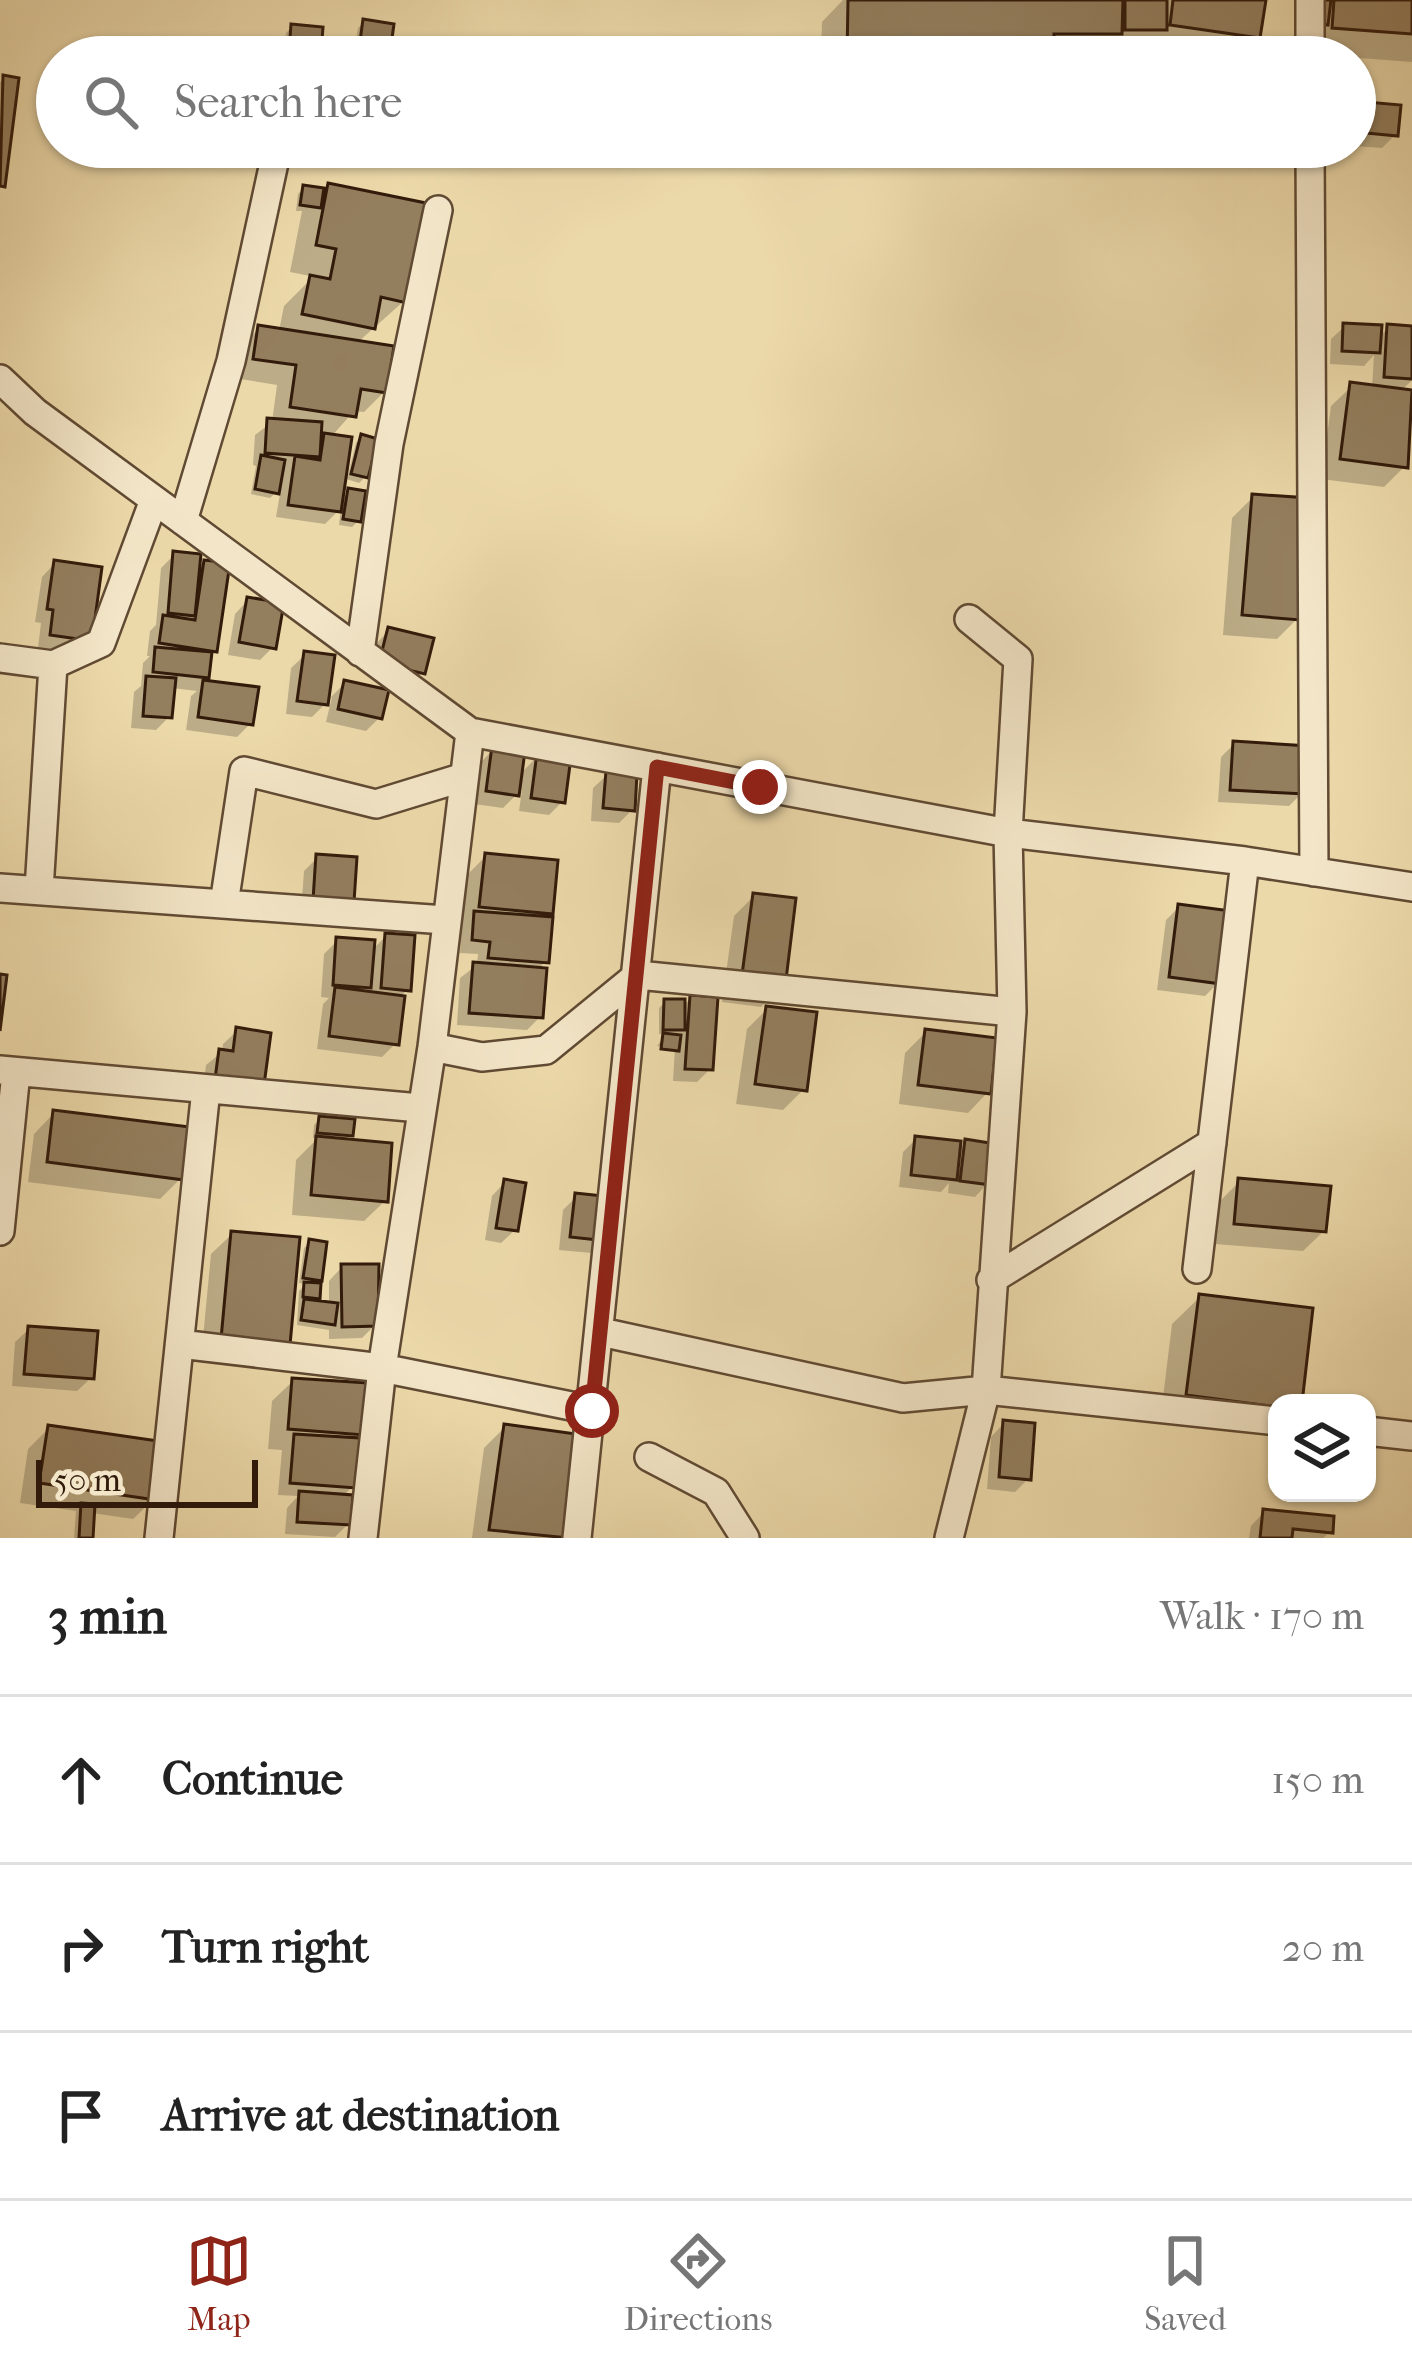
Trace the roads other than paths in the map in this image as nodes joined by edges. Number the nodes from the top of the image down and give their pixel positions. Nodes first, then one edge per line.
1 (1310, 0) edge
2 (1310, 36) edge
3 (273, 168) edge
4 (1310, 168) edge
5 (438, 210) dead end
6 (0, 379) edge
7 (0, 410) edge
8 (35, 412) junction
9 (154, 500) junction
10 (183, 521) junction
11 (969, 619) dead end
12 (359, 652) junction
13 (0, 658) edge
14 (53, 665) junction
15 (470, 732) junction
16 (657, 767) junction
17 (464, 777) junction
18 (1008, 833) junction
19 (1245, 862) junction
20 (1314, 872) junction
21 (0, 887) edge
22 (1412, 887) edge
23 (39, 890) junction
24 (224, 904) junction
25 (445, 920) junction
26 (638, 975) junction
27 (1012, 1012) junction
28 (432, 1047) junction
29 (8, 1071) edge
30 (206, 1089) junction
31 (421, 1108) junction
32 (1212, 1143) junction
33 (0, 1231) edge
34 (1197, 1269) dead end
35 (992, 1280) junction
36 (601, 1332) junction
37 (180, 1344) junction
38 (382, 1368) junction
39 (986, 1390) junction
40 (592, 1411) junction
41 (1268, 1420) edge
42 (1376, 1432) edge
43 (1412, 1436) edge
44 (650, 1457) dead end
45 (159, 1538) edge
46 (363, 1538) edge
47 (577, 1538) edge
48 (745, 1538) edge
49 (949, 1538) edge

1 - 2 street
3 - 10 street
4 - 20 street
5 - 12 street
6 - 8 street
7 - 8 street
8 - 9 street
9 - 10 street
9 - 14 street
10 - 12 street
11 - 18 street
12 - 15 street
13 - 14 street
14 - 23 street
15 - 16 street
15 - 17 street
16 - 18 street
16 - 26 street
17 - 24 street
17 - 25 street
18 - 19 street
18 - 27 street
19 - 20 street
19 - 32 street
20 - 22 street
21 - 23 street
23 - 24 street
24 - 25 street
25 - 28 street
26 - 27 street
26 - 28 street
26 - 36 street
27 - 35 street
28 - 31 street
29 - 30 street
29 - 33 street
30 - 31 street
30 - 37 street
31 - 38 street
32 - 34 street
32 - 35 street
35 - 39 street
36 - 39 street
36 - 40 street
37 - 38 street
37 - 45 street
38 - 40 street
38 - 46 street
39 - 41 street
39 - 49 street
40 - 47 street
42 - 43 street
44 - 48 street

